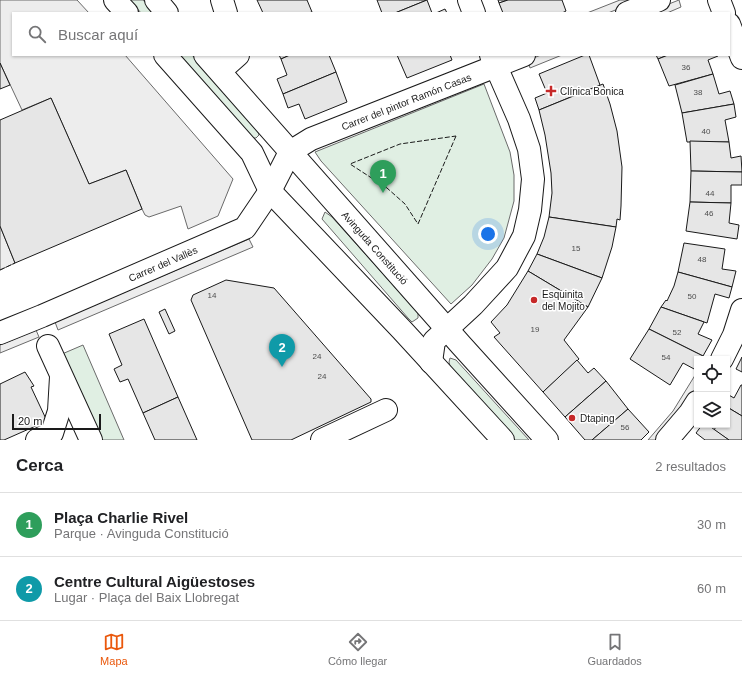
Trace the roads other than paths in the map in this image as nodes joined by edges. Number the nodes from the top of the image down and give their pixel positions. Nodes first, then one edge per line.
1 (115, 0) edge
2 (156, 0) edge
3 (222, 0) edge
4 (469, 0) edge
5 (659, 0) edge
6 (719, 0) edge
7 (126, 12) edge
8 (166, 12) edge
9 (226, 12) edge
10 (474, 12) edge
11 (629, 12) edge
12 (724, 12) edge
13 (730, 27) edge
14 (166, 56) edge
15 (206, 56) edge
16 (237, 56) edge
17 (519, 56) edge
18 (742, 58) edge
19 (493, 61) edge
20 (220, 71) junction
21 (290, 152) junction
22 (270, 191) junction
23 (742, 310) edge
24 (447, 329) junction
25 (0, 333) edge
26 (48, 346) dead end
27 (724, 356) edge
28 (431, 362) junction
29 (61, 376) junction
30 (694, 407) edge
31 (386, 410) dead end
32 (37, 440) edge
33 (91, 440) edge
34 (322, 440) edge
35 (503, 440) edge
36 (547, 440) edge
37 (667, 440) edge

1 - 7 street
2 - 8 street
3 - 9 street
4 - 10 street
5 - 11 street
6 - 12 street
13 - 18 street
14 - 22 street
15 - 20 street, Avinguda Constitució
16 - 20 street
17 - 19 street, Carrer del pintor Ramón Casas
19 - 21 street, Carrer del pintor Ramón Casas
19 - 24 street
20 - 21 street, Avinguda Constitució
21 - 22 street, Carrer del Vallès
21 - 24 street, Avinguda Constitució
22 - 25 street, Carrer del Vallès
22 - 28 street
23 - 27 street
24 - 28 street
24 - 36 street, Avinguda Constitució
26 - 29 street
28 - 35 street
29 - 32 street
29 - 33 street
30 - 37 street
31 - 34 street

